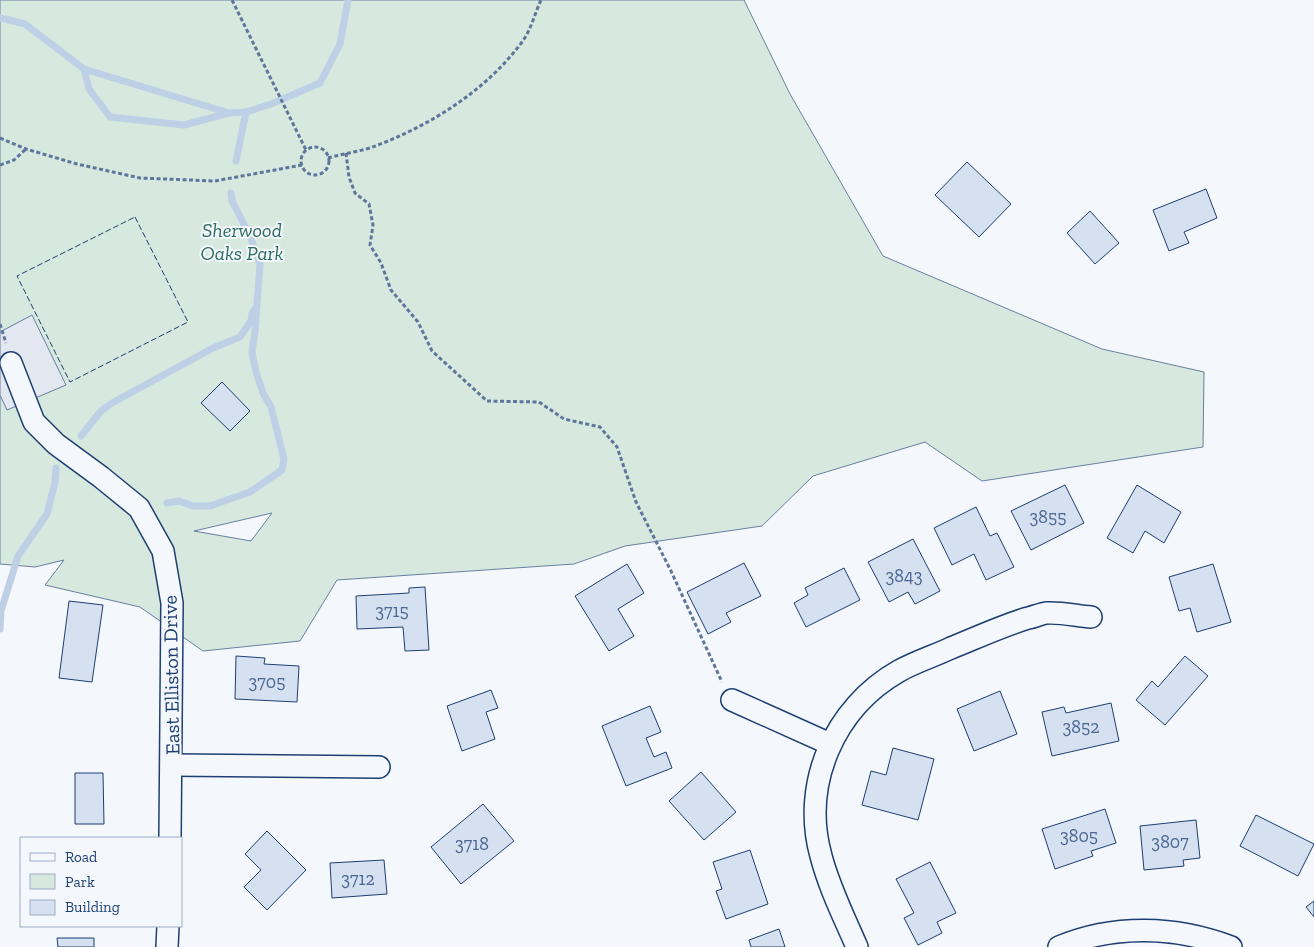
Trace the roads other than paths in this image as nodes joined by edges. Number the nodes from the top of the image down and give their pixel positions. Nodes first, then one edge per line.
1 (11, 363) dead end
2 (1092, 617) dead end
3 (732, 700) road end
4 (830, 744) junction
5 (172, 765) junction
6 (379, 767) dead end
7 (170, 837) edge
8 (168, 927) edge
9 (167, 947) edge
10 (857, 947) edge
11 (1059, 947) edge
12 (1231, 947) edge

1 - 5 street, East Elliston Drive
2 - 4 street
3 - 4 street
4 - 10 street
5 - 6 street
5 - 7 street, East Elliston Drive
8 - 9 street
11 - 12 street

